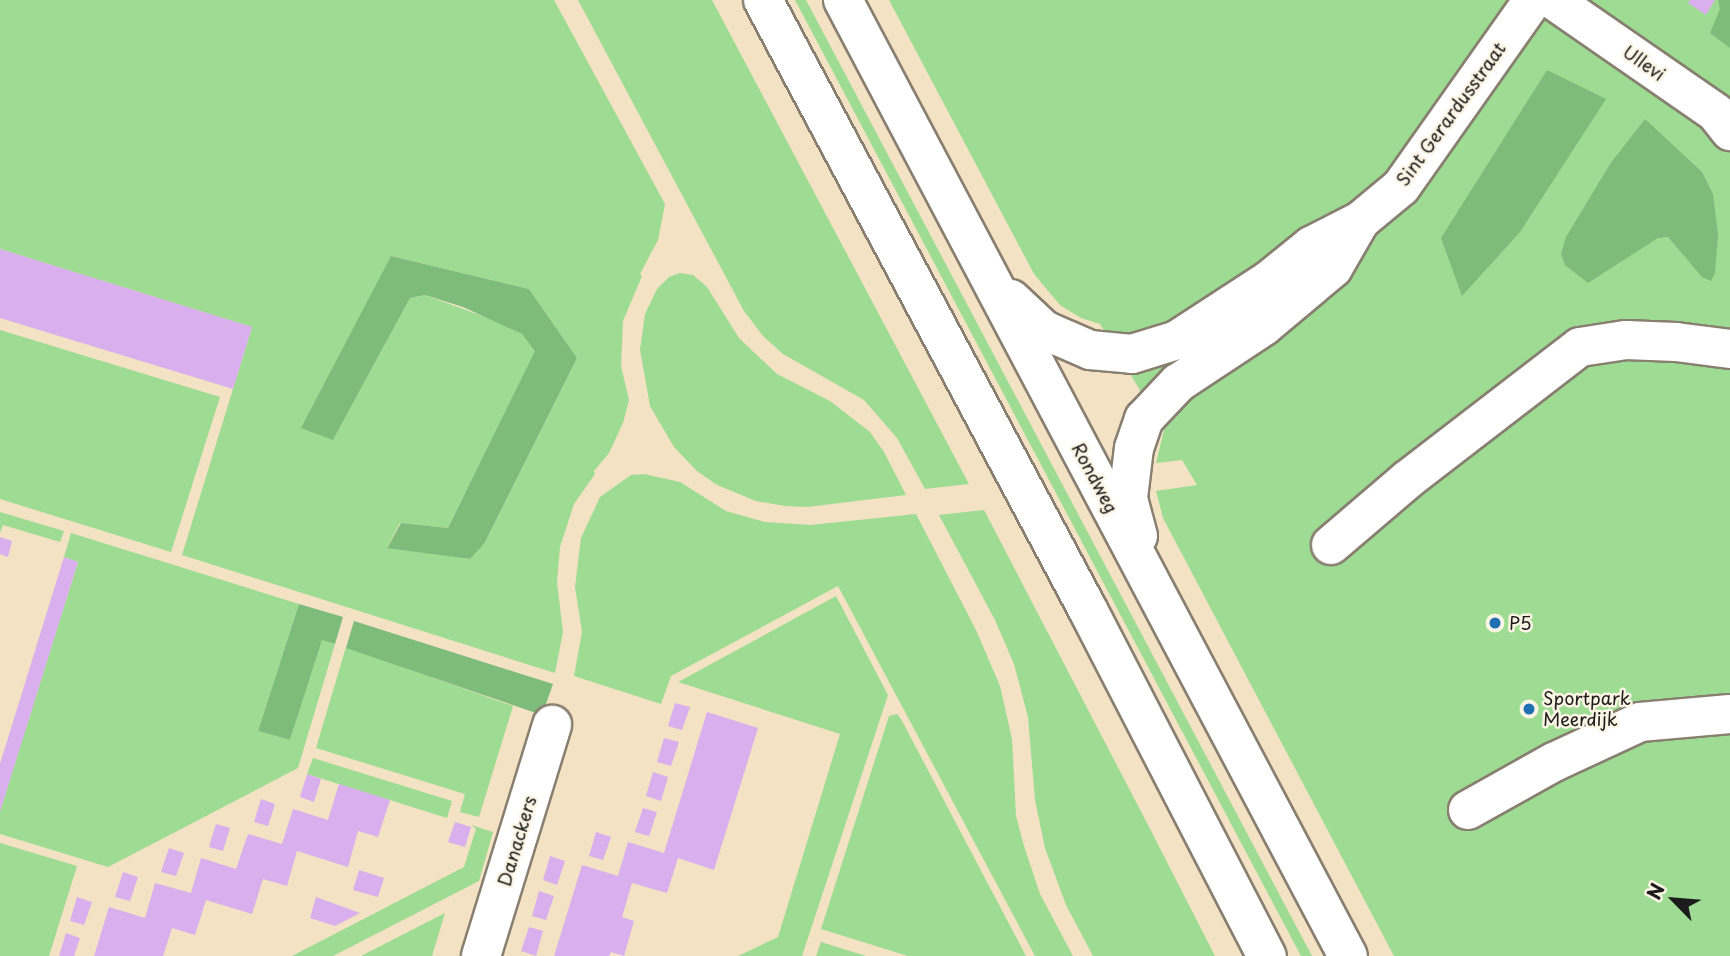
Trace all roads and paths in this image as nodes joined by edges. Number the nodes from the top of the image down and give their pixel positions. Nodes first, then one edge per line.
1 (764, 0) edge
2 (843, 0) edge
3 (1534, 0) edge
4 (1553, 0) edge
5 (1730, 131) edge
6 (1360, 221) junction
7 (991, 282) junction
8 (1730, 349) edge
9 (1331, 545) dead end
10 (1149, 577) junction
11 (1730, 714) edge
12 (552, 725) dead end
13 (1468, 810) dead end
14 (1244, 912) junction
15 (481, 956) edge
16 (1257, 956) edge
17 (1267, 956) edge
18 (1348, 956) edge

1 - 14 main road
2 - 7 main road, Rondweg
3 - 6 main road, Sint Gerardusstraat
4 - 5 main road, Ullevi
6 - 7 main road
6 - 10 main road
7 - 10 main road, Rondweg
8 - 9 main road
10 - 18 main road, Rondweg
11 - 13 main road
12 - 15 main road, Danackers
14 - 16 main road
14 - 17 main road

